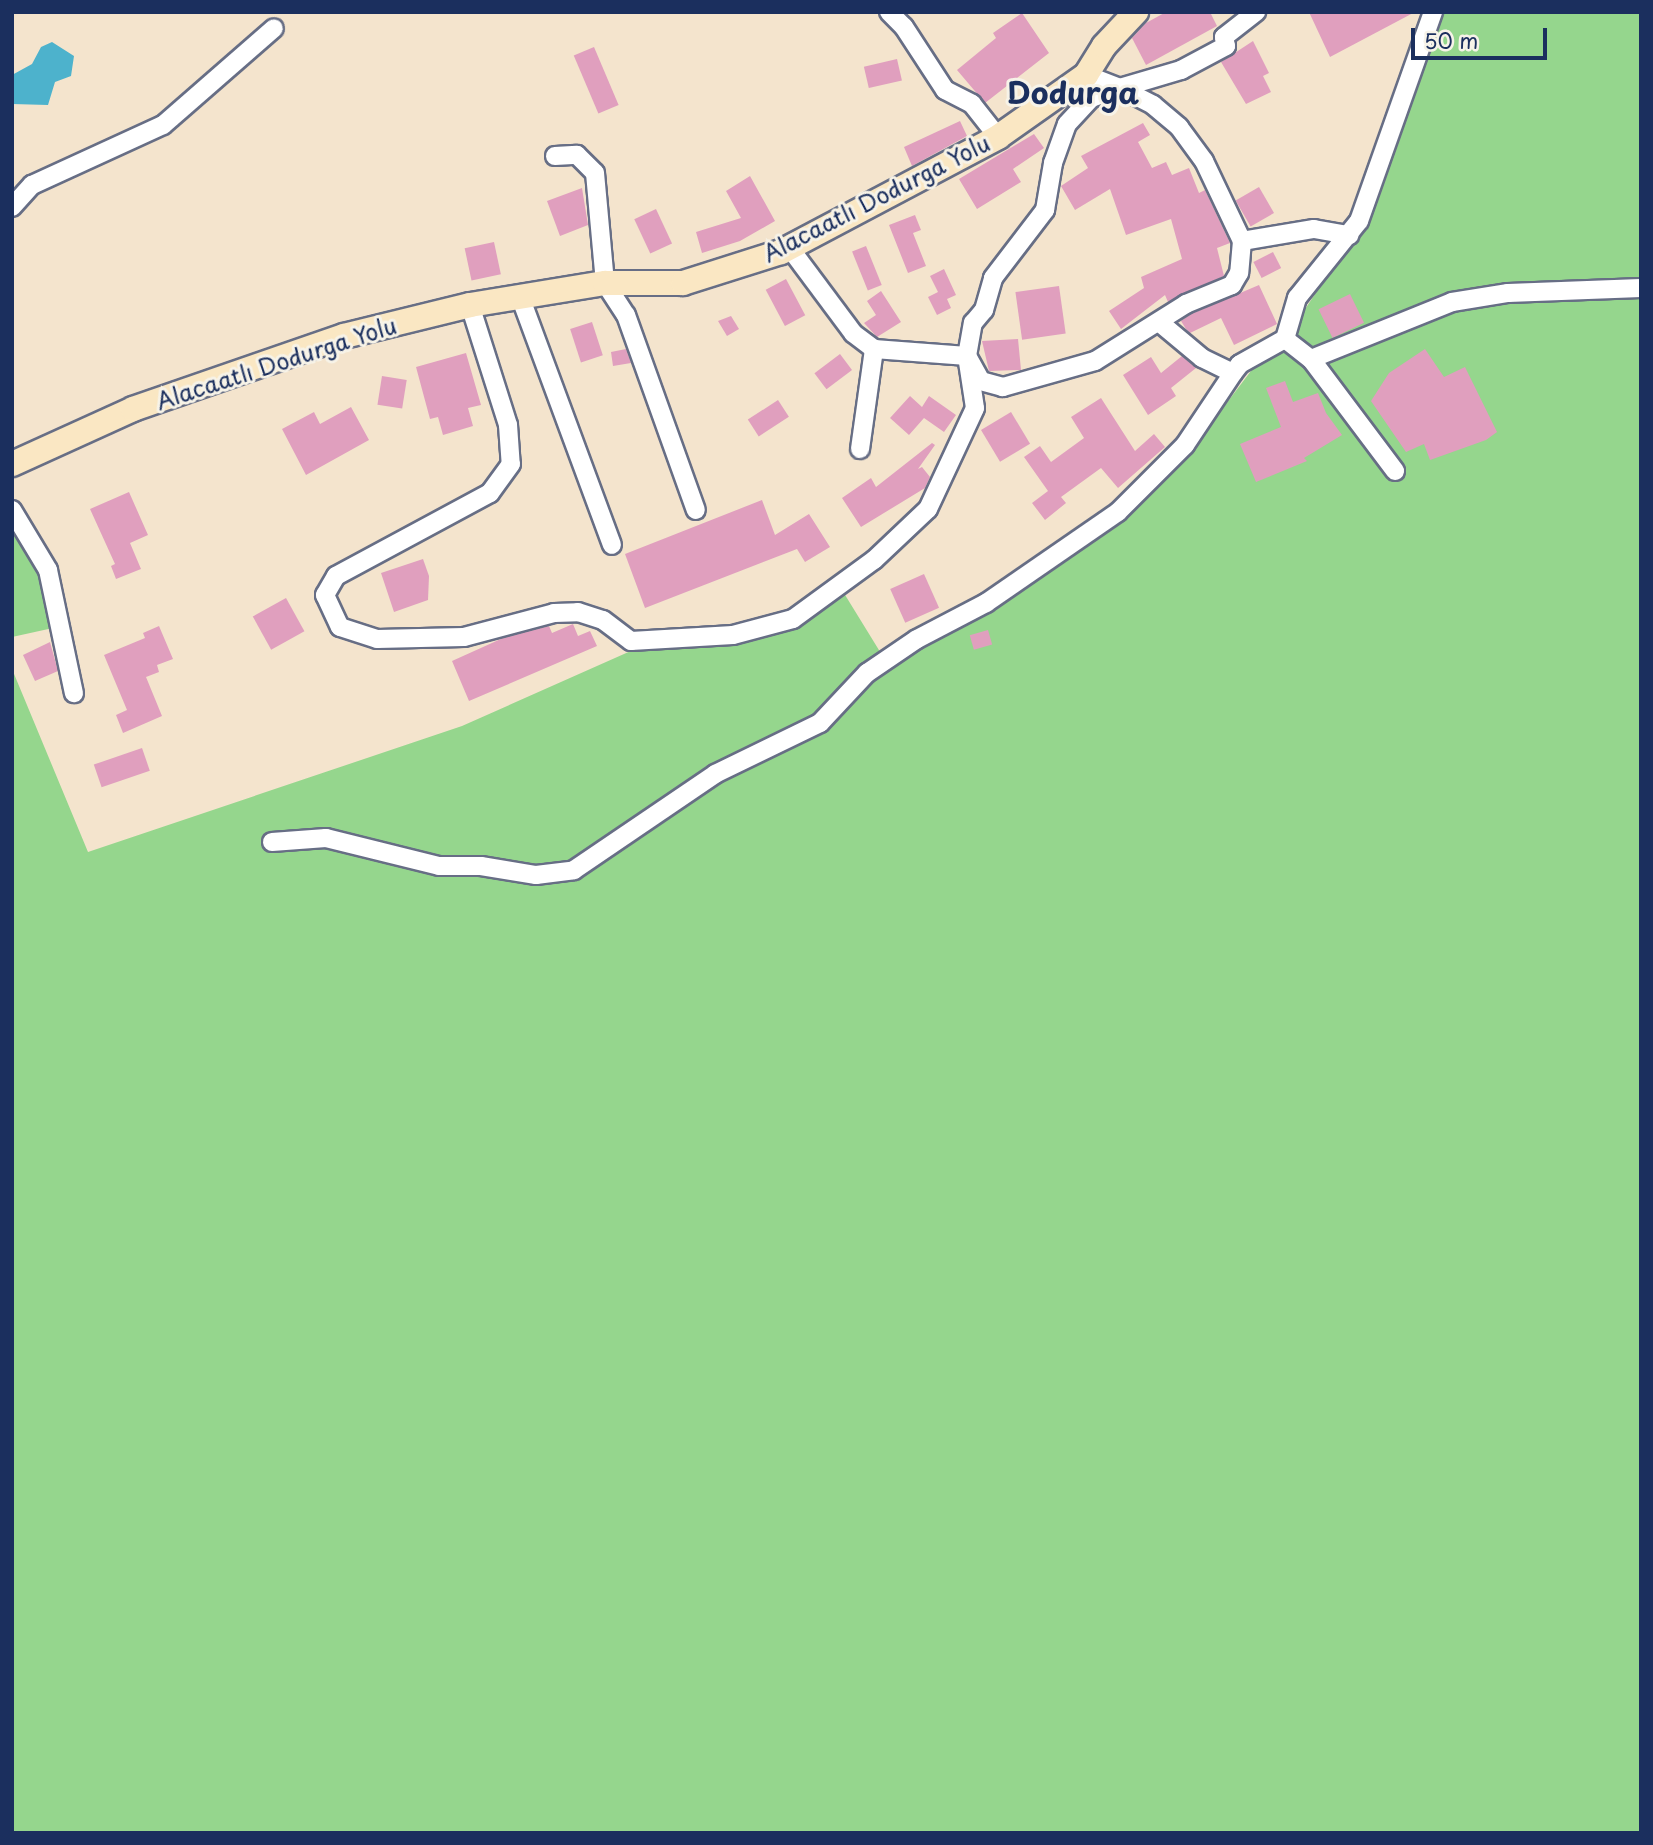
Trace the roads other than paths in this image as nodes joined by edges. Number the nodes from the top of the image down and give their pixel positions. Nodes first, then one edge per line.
1 (889, 12) edge
2 (1136, 12) edge
3 (1256, 12) edge
4 (1433, 12) edge
5 (274, 28) dead end
6 (1086, 75) junction
7 (1120, 88) junction
8 (998, 137) junction
9 (555, 156) dead end
10 (12, 207) edge
11 (1349, 235) junction
12 (1242, 241) junction
13 (789, 247) junction
14 (605, 284) junction
15 (1641, 288) edge
16 (521, 299) junction
17 (470, 305) junction
18 (1159, 323) junction
19 (1286, 339) junction
20 (874, 349) junction
21 (967, 356) junction
22 (1311, 359) junction
23 (1233, 373) junction
24 (860, 449) dead end
25 (12, 464) edge
26 (1395, 471) dead end
27 (12, 510) edge
28 (696, 510) dead end
29 (612, 545) dead end
30 (74, 693) dead end
31 (272, 842) dead end

1 - 8 street
2 - 6 street, Alacaatlı Dodurga Yolu
3 - 7 street
4 - 11 street
5 - 10 street
6 - 7 street
6 - 8 street, Alacaatlı Dodurga Yolu
7 - 12 street
7 - 21 street
8 - 13 street, Alacaatlı Dodurga Yolu
9 - 14 street
11 - 12 street
11 - 19 street
12 - 18 street
13 - 14 street, Alacaatlı Dodurga Yolu
13 - 20 street
14 - 16 street, Alacaatlı Dodurga Yolu
14 - 28 street
15 - 22 street
16 - 17 street, Alacaatlı Dodurga Yolu
16 - 29 street
17 - 21 street
17 - 25 street, Alacaatlı Dodurga Yolu
18 - 21 street
18 - 23 street
19 - 22 street
19 - 23 street
20 - 21 street
20 - 24 street
22 - 26 street
23 - 31 street
27 - 30 street

